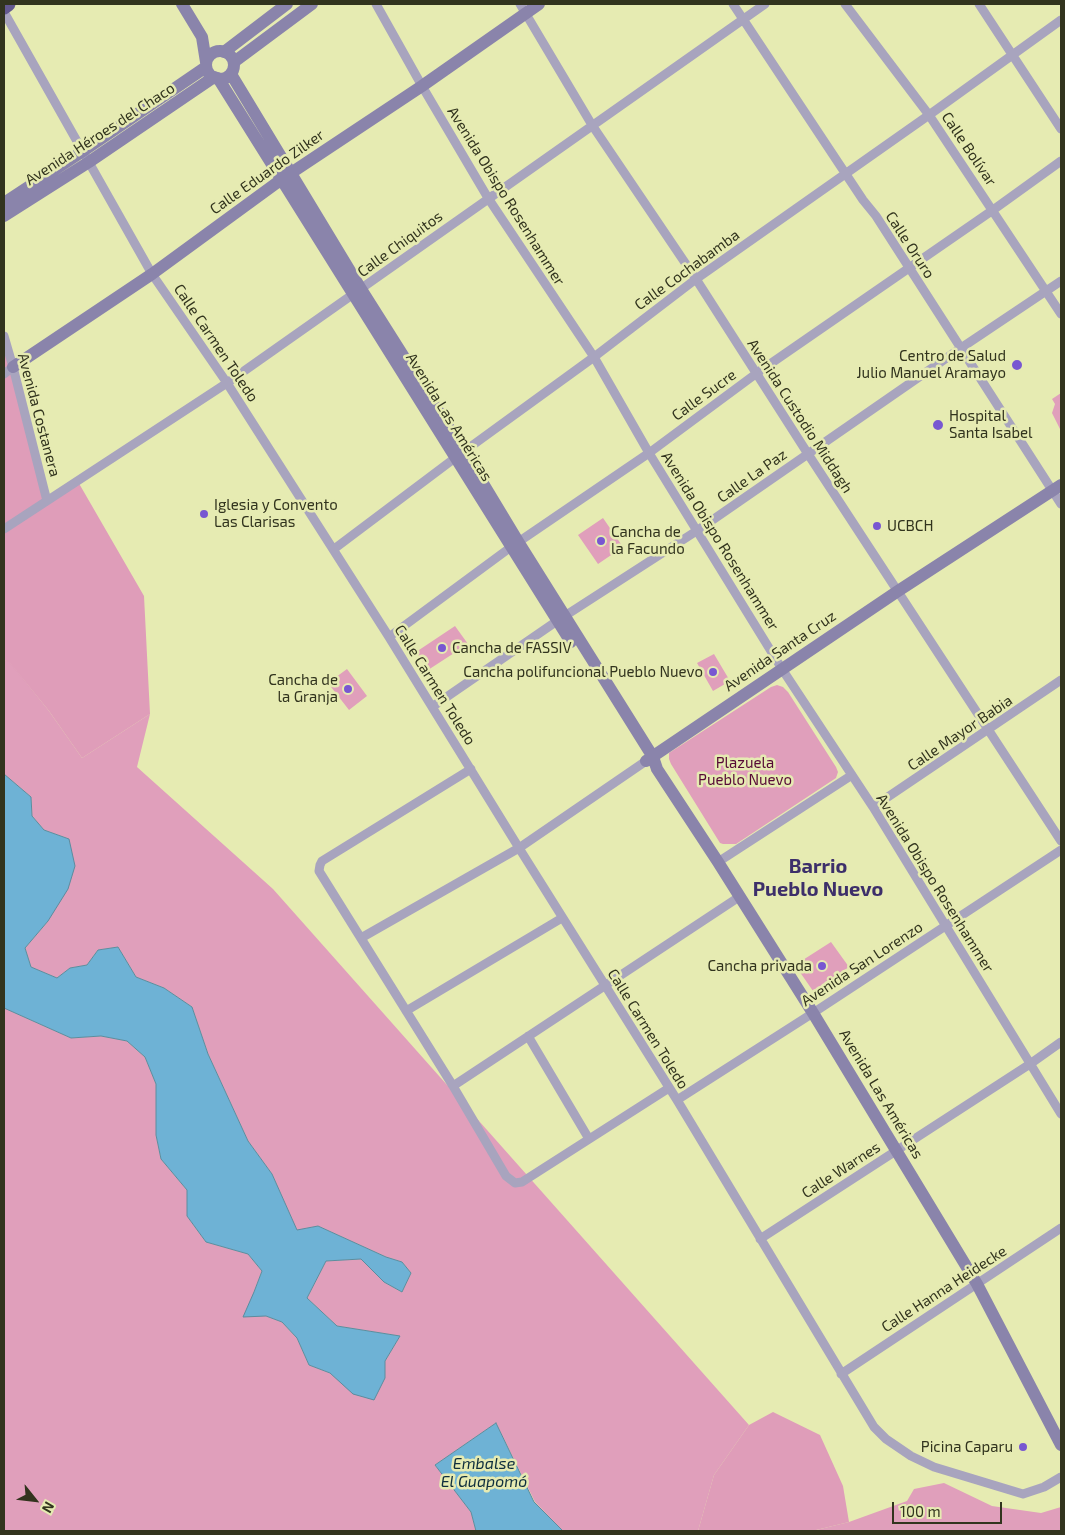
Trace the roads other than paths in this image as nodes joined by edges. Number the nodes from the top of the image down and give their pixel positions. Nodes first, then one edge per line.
1 (8, 4) edge
2 (182, 4) edge
3 (287, 4) edge
4 (312, 4) edge
5 (376, 4) edge
6 (539, 4) edge
7 (733, 4) edge
8 (764, 4) edge
9 (846, 4) edge
10 (979, 4) edge
11 (4, 7) edge
12 (523, 8) edge
13 (4, 12) edge
14 (743, 20) junction
15 (1061, 20) edge
16 (202, 37) junction
17 (222, 51) junction
18 (1013, 54) junction
19 (206, 65) junction
20 (232, 68) junction
21 (216, 78) junction
22 (422, 86) junction
23 (929, 115) junction
24 (592, 125) junction
25 (1061, 129) edge
26 (86, 156) junction
27 (1061, 161) edge
28 (845, 173) junction
29 (286, 176) junction
30 (488, 198) junction
31 (4, 203) edge
32 (993, 210) junction
33 (4, 216) edge
34 (908, 267) junction
35 (152, 274) junction
36 (696, 279) junction
37 (1061, 281) edge
38 (1046, 291) junction
39 (357, 292) junction
40 (1061, 314) edge
41 (4, 336) edge
42 (961, 348) junction
43 (594, 357) junction
44 (9, 371) edge
45 (757, 374) junction
46 (227, 383) junction
47 (649, 453) junction
48 (808, 454) junction
49 (460, 455) junction
50 (1057, 488) edge
51 (47, 501) junction
52 (1061, 504) edge
53 (4, 529) edge
54 (698, 530) junction
55 (515, 545) junction
56 (334, 549) junction
57 (898, 591) junction
58 (561, 619) junction
59 (389, 637) junction
60 (782, 668) junction
61 (1061, 680) edge
62 (432, 707) junction
63 (988, 731) junction
64 (652, 763) junction
65 (470, 769) junction
66 (852, 775) junction
67 (873, 808) junction
68 (1061, 841) edge
69 (519, 848) junction
70 (1061, 850) edge
71 (718, 862) junction
72 (739, 897) junction
73 (562, 918) junction
74 (946, 926) junction
75 (361, 938) junction
76 (604, 986) junction
77 (406, 1011) junction
78 (813, 1013) junction
79 (528, 1036) junction
80 (1061, 1042) edge
81 (1030, 1064) junction
82 (452, 1086) junction
83 (670, 1088) junction
84 (677, 1100) junction
85 (1061, 1114) edge
86 (589, 1139) junction
87 (896, 1151) junction
88 (1061, 1228) edge
89 (760, 1239) junction
90 (977, 1284) junction
91 (842, 1374) junction
92 (1061, 1445) edge
93 (1061, 1477) edge

1 - 11 highway
2 - 16 street
3 - 17 street
4 - 20 street
5 - 22 street, Avenida Obispo Rosenhammer
6 - 12 street, Calle Eduardo Zilker
7 - 14 street, Calle Oruro
8 - 14 street, Calle Chiquitos
9 - 23 street, Calle Bolívar
10 - 18 street
12 - 22 street, Calle Eduardo Zilker
12 - 24 street, Avenida Custodio Middagh
13 - 26 street, Calle Carmen Toledo
14 - 24 street, Calle Chiquitos
14 - 28 street, Calle Oruro
15 - 18 street, Calle Cochabamba
16 - 17 street
16 - 19 street
17 - 19 street
17 - 20 street
18 - 23 street, Calle Cochabamba
18 - 25 street
19 - 21 street
19 - 26 street, Avenida Héroes del Chaco
20 - 21 street
20 - 29 street, Avenida Las Américas
21 - 26 street, Avenida Héroes del Chaco
21 - 29 street, Avenida Las Américas
22 - 29 street, Calle Eduardo Zilker
22 - 30 street, Avenida Obispo Rosenhammer
23 - 28 street, Calle Cochabamba
23 - 32 street, Calle Bolívar
24 - 30 street, Calle Chiquitos
24 - 36 street, Avenida Custodio Middagh
26 - 31 street, Avenida Héroes del Chaco
26 - 33 street, Avenida Héroes del Chaco
26 - 35 street, Calle Carmen Toledo
27 - 32 street, Calle Sucre
28 - 34 street, Calle Oruro
28 - 36 street, Calle Cochabamba
29 - 35 street, Calle Eduardo Zilker
29 - 39 street, Avenida Las Américas
30 - 39 street, Calle Chiquitos
30 - 43 street, Avenida Obispo Rosenhammer
32 - 34 street, Calle Sucre
32 - 38 street, Calle Bolívar
34 - 42 street, Calle Oruro
34 - 45 street, Calle Sucre
35 - 44 street, Calle Eduardo Zilker
35 - 46 street, Calle Carmen Toledo
36 - 43 street, Calle Cochabamba
36 - 45 street, Avenida Custodio Middagh
37 - 38 street, Calle La Paz
38 - 40 street, Calle Bolívar
38 - 42 street, Calle La Paz
39 - 46 street, Calle Chiquitos
39 - 49 street, Avenida Las Américas
41 - 44 street, Avenida Costanera
42 - 48 street, Calle La Paz
42 - 50 street, Calle Oruro
43 - 47 street, Avenida Obispo Rosenhammer
43 - 49 street, Calle Cochabamba
44 - 51 street, Avenida Costanera
45 - 47 street, Calle Sucre
45 - 48 street, Avenida Custodio Middagh
46 - 51 street, Calle Chiquitos
46 - 56 street, Calle Carmen Toledo
47 - 54 street, Avenida Obispo Rosenhammer
47 - 55 street, Calle Sucre
48 - 54 street, Calle La Paz
48 - 57 street, Avenida Custodio Middagh
49 - 55 street, Avenida Las Américas
49 - 56 street, Calle Cochabamba
50 - 52 street, Calle Oruro
50 - 57 street, Avenida Santa Cruz
51 - 53 street, Calle Chiquitos
54 - 58 street, Calle La Paz
54 - 60 street, Avenida Obispo Rosenhammer
55 - 58 street, Avenida Las Américas
55 - 59 street, Calle Sucre
56 - 59 street, Calle Carmen Toledo
57 - 60 street, Avenida Santa Cruz
57 - 63 street, Avenida Custodio Middagh
58 - 62 street, Calle La Paz
58 - 64 street, Avenida Las Américas
59 - 62 street, Calle Carmen Toledo
60 - 64 street, Avenida Santa Cruz
60 - 66 street, Avenida Obispo Rosenhammer
61 - 63 street, Calle Mayor Babia
62 - 65 street, Calle Carmen Toledo
63 - 67 street, Calle Mayor Babia
63 - 68 street, Avenida Custodio Middagh
64 - 69 street, Avenida Santa Cruz
64 - 71 street, Avenida Las Américas
65 - 69 street, Calle Carmen Toledo
65 - 75 street
66 - 67 street, Avenida Obispo Rosenhammer
66 - 71 street
67 - 74 street, Avenida Obispo Rosenhammer
69 - 73 street, Calle Carmen Toledo
69 - 75 street, Avenida Santa Cruz
70 - 74 street, Avenida San Lorenzo
71 - 72 street, Avenida Las Américas
72 - 76 street
72 - 78 street, Avenida Las Américas
73 - 76 street, Calle Carmen Toledo
73 - 77 street
74 - 78 street, Avenida San Lorenzo
74 - 81 street, Avenida Obispo Rosenhammer
75 - 77 street
76 - 79 street
76 - 83 street, Calle Carmen Toledo
77 - 82 street
78 - 84 street, Avenida San Lorenzo
78 - 87 street, Avenida Las Américas
79 - 82 street
79 - 86 street
80 - 81 street, Calle Warnes
81 - 85 street, Avenida Obispo Rosenhammer
81 - 87 street, Calle Warnes
82 - 86 street
83 - 84 street, Calle Carmen Toledo
83 - 86 street
84 - 89 street, Calle Carmen Toledo
87 - 89 street, Calle Warnes
87 - 90 street, Avenida Las Américas
88 - 90 street, Calle Hanna Heidecke
89 - 91 street, Calle Carmen Toledo
90 - 91 street, Calle Hanna Heidecke
90 - 92 street, Avenida Las Américas
91 - 93 street, Calle Carmen Toledo

